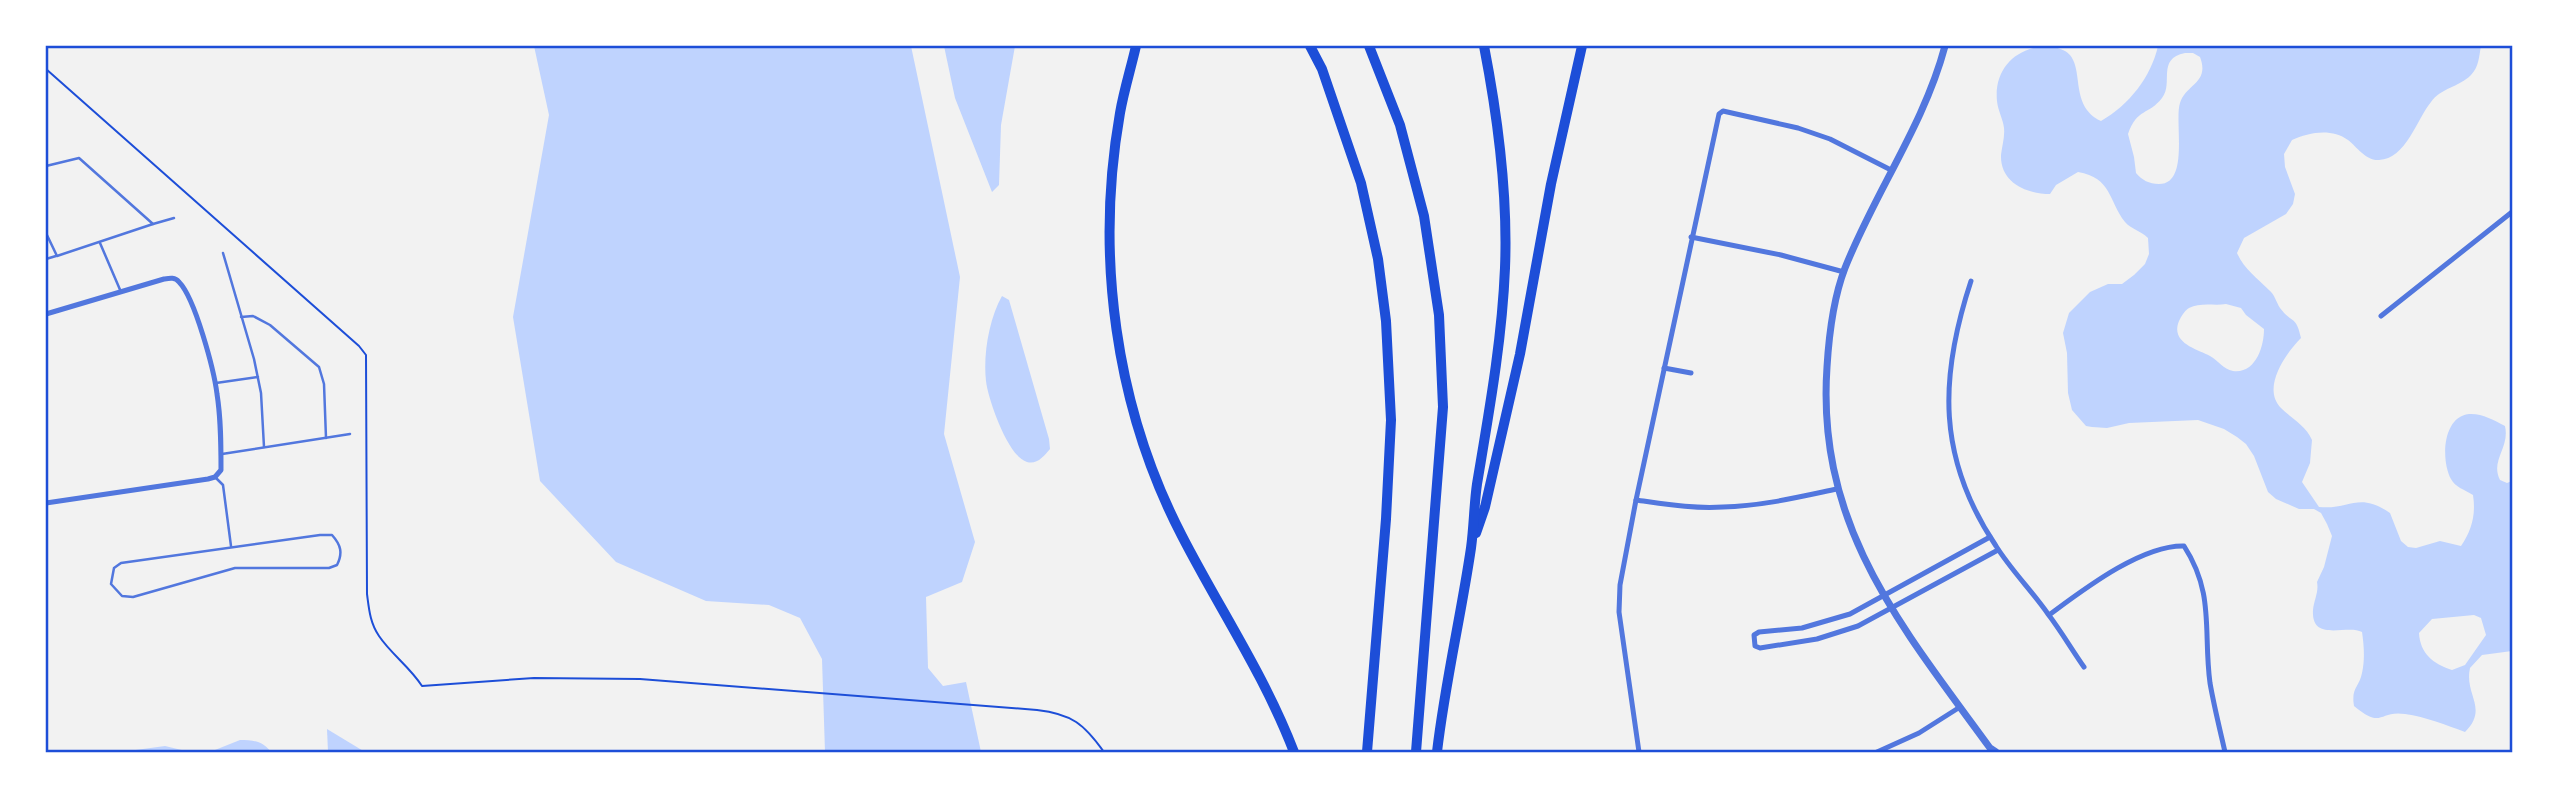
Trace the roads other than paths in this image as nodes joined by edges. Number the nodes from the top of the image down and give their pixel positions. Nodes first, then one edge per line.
1 (1136, 46) edge
2 (1310, 46) edge
3 (1369, 46) edge
4 (1484, 46) edge
5 (1582, 46) edge
6 (1945, 46) edge
7 (46, 166) edge
8 (1891, 170) junction
9 (2512, 212) edge
10 (174, 218) dead end
11 (153, 224) junction
12 (46, 233) edge
13 (1691, 237) junction
14 (100, 242) junction
15 (223, 253) dead end
16 (57, 256) junction
17 (46, 259) edge
18 (1844, 272) junction
19 (1971, 281) dead end
20 (121, 292) junction
21 (46, 314) edge
22 (2381, 316) dead end
23 (241, 317) junction
24 (1664, 368) junction
25 (1691, 373) dead end
26 (258, 377) junction
27 (215, 383) junction
28 (350, 435) dead end
29 (326, 438) junction
30 (264, 447) junction
31 (221, 454) junction
32 (215, 477) junction
33 (1837, 489) junction
34 (1636, 500) junction
35 (46, 503) edge
36 (1990, 537) junction
37 (231, 546) junction
38 (1471, 547) junction
39 (1998, 550) junction
40 (1883, 595) junction
41 (1891, 608) junction
42 (2049, 615) junction
43 (2084, 667) dead end
44 (1960, 707) junction
45 (1992, 751) edge
46 (1294, 752) edge
47 (1367, 752) edge
48 (1416, 752) edge
49 (1437, 752) edge
50 (1639, 752) edge
51 (1877, 752) edge
52 (2225, 752) edge

1 - 46 highway
2 - 47 highway
3 - 48 highway
4 - 38 highway
5 - 38 highway
6 - 8 street
7 - 11 lane
8 - 13 street
8 - 18 street
9 - 22 street
10 - 11 lane
11 - 14 lane
12 - 16 lane
13 - 18 street
13 - 24 street
14 - 16 lane
14 - 20 lane
15 - 23 lane
16 - 17 lane
18 - 33 street
19 - 36 street
20 - 21 street
20 - 27 street
23 - 26 lane
23 - 29 lane
24 - 25 street
24 - 34 street
26 - 27 lane
26 - 30 lane
27 - 31 street
28 - 29 lane
29 - 30 lane
30 - 31 lane
31 - 32 street
32 - 35 street
32 - 37 lane
33 - 34 street
33 - 40 street
34 - 50 street
36 - 39 street
36 - 40 street
37 - 37 lane
38 - 49 highway
39 - 41 street
39 - 42 street
40 - 41 street
40 - 41 street
41 - 44 street
42 - 43 street
42 - 52 street
44 - 45 street
44 - 51 street

